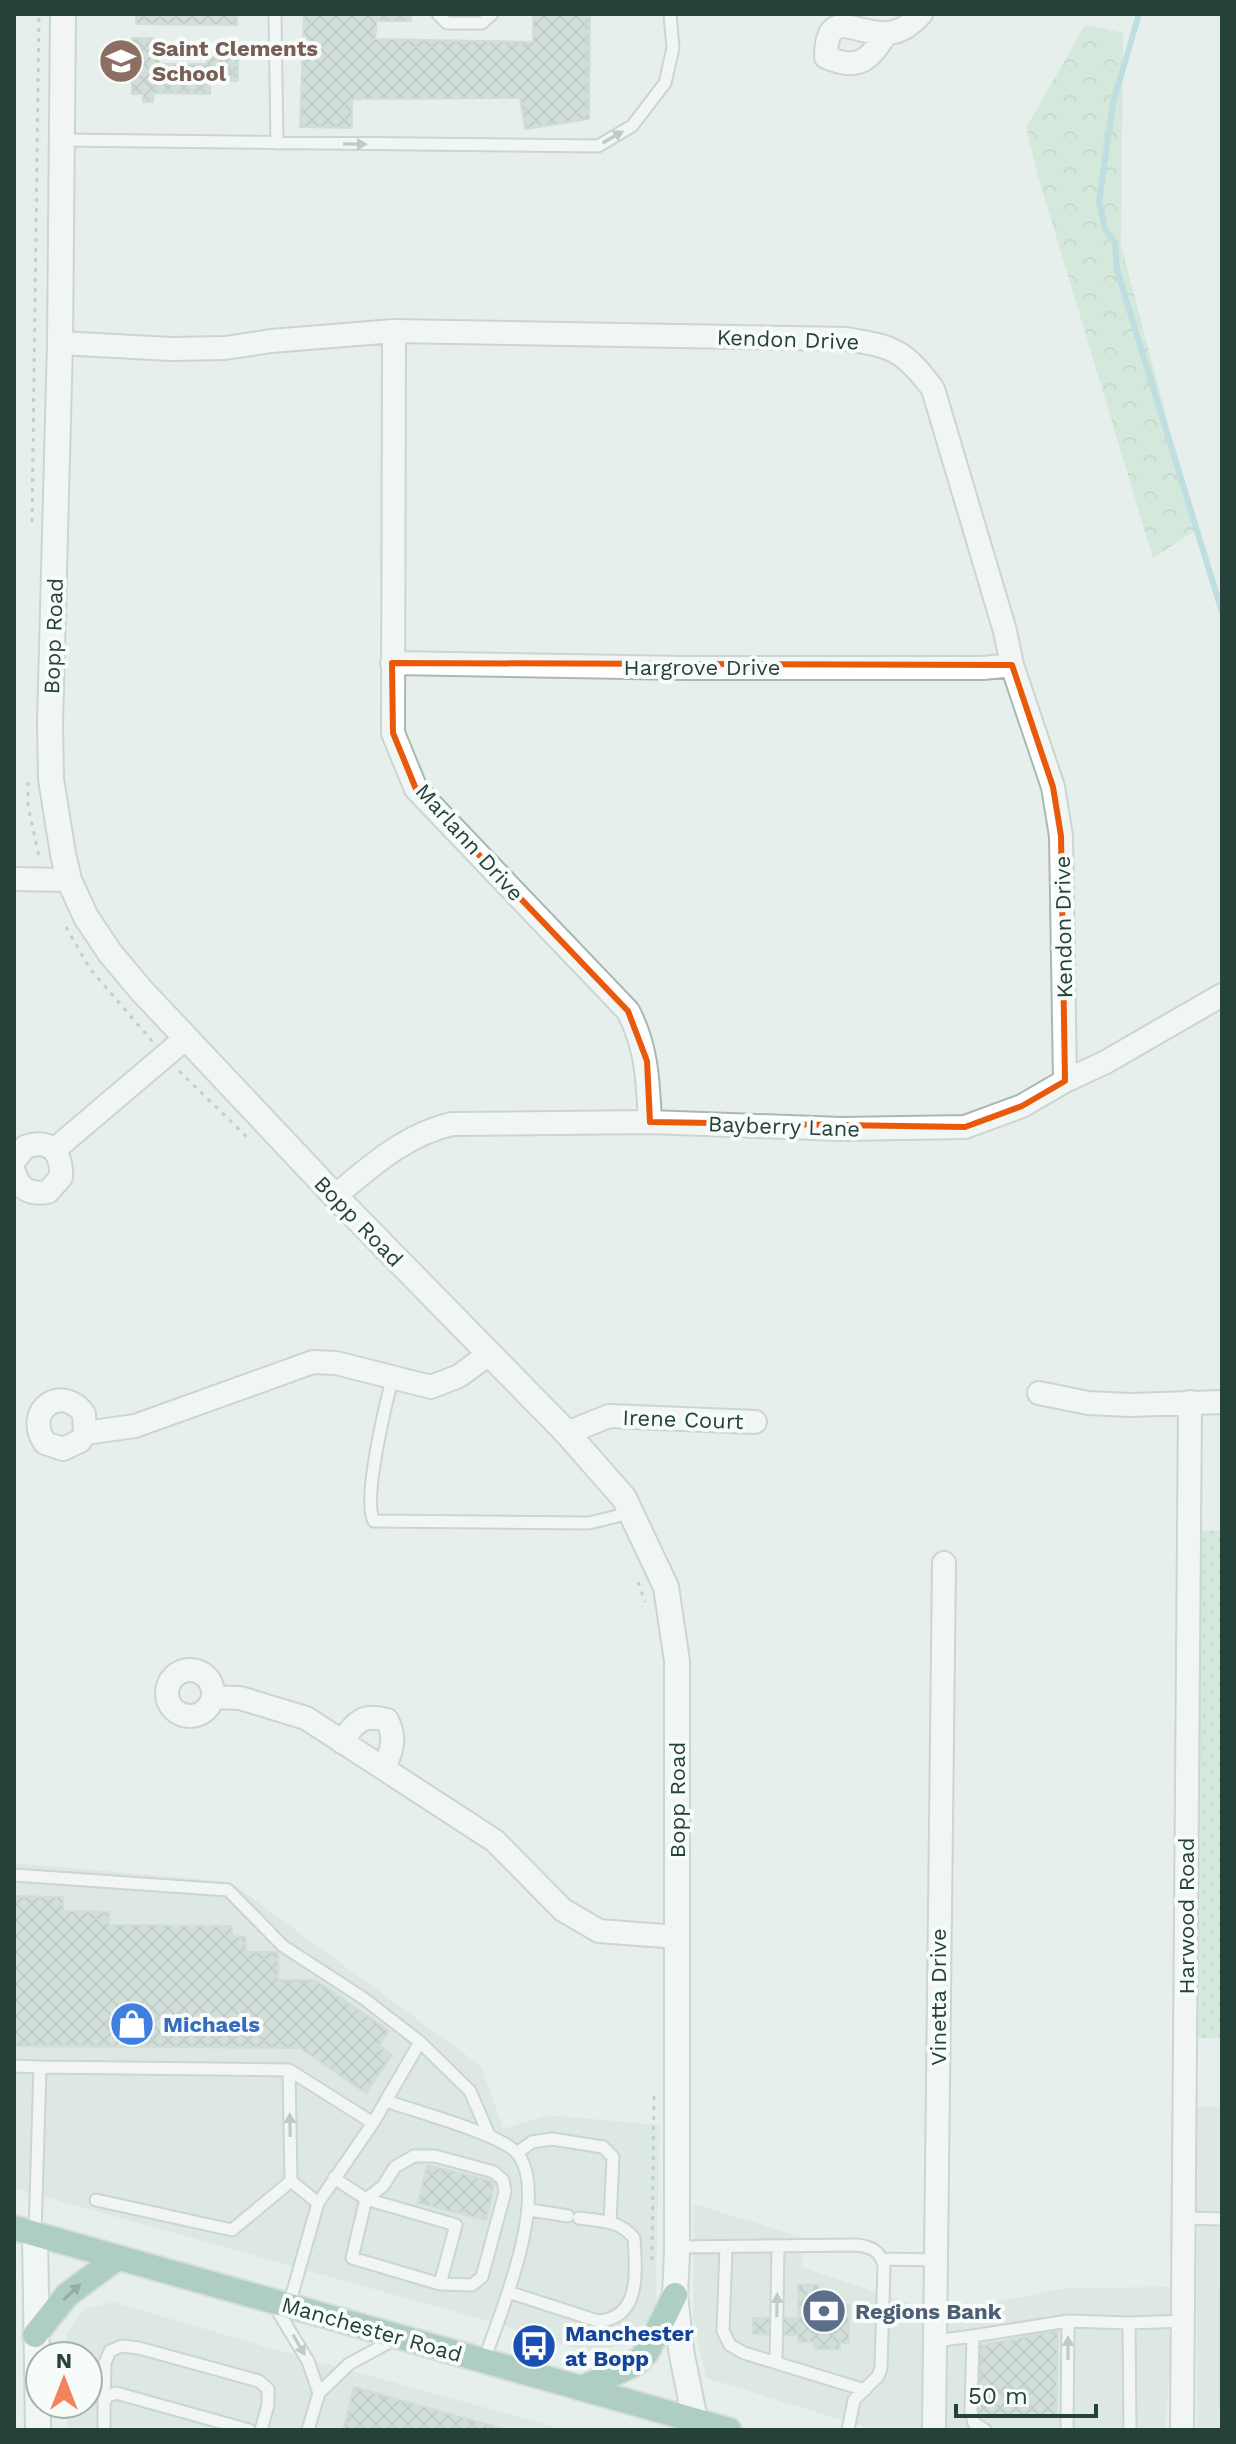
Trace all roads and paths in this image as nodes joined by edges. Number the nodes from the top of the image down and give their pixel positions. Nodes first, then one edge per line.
1 (63, 14) edge
2 (438, 14) edge
3 (492, 14) edge
4 (670, 14) edge
5 (921, 14) edge
6 (275, 16) dead end
7 (886, 33) dead end
8 (62, 140) junction
9 (277, 143) junction
10 (394, 331) junction
11 (60, 343) junction
12 (392, 663) junction
13 (1012, 665) junction
14 (14, 879) edge
15 (69, 880) junction
16 (1222, 995) edge
17 (186, 1038) junction
18 (1065, 1081) junction
19 (650, 1122) junction
20 (54, 1150) junction
21 (14, 1161) edge
22 (14, 1172) edge
23 (335, 1196) junction
24 (489, 1354) junction
25 (393, 1377) junction
26 (1039, 1393) dead end
27 (1190, 1402) junction
28 (1222, 1402) edge
29 (755, 1422) dead end
30 (85, 1433) dead end
31 (567, 1433) junction
32 (631, 1513) junction
33 (944, 1563) dead end
34 (213, 1697) dead end
35 (342, 1742) junction
36 (384, 1769) junction
37 (14, 1875) edge
38 (677, 1937) junction
39 (420, 2042) junction
40 (14, 2066) edge
41 (40, 2067) junction
42 (289, 2070) junction
43 (386, 2101) junction
44 (373, 2123) junction
45 (489, 2135) junction
46 (517, 2153) junction
47 (334, 2178) junction
48 (291, 2181) junction
49 (366, 2199) junction
50 (96, 2200) dead end
51 (318, 2203) junction
52 (530, 2210) junction
53 (1185, 2218) junction
54 (1222, 2219) edge
55 (610, 2222) junction
56 (24, 2231) edge
57 (677, 2247) junction
58 (726, 2248) junction
59 (778, 2248) junction
60 (117, 2258) junction
61 (882, 2259) junction
62 (936, 2260) junction
63 (440, 2284) junction
64 (508, 2292) junction
65 (675, 2295) junction
66 (280, 2304) junction
67 (1068, 2321) junction
68 (1185, 2321) junction
69 (1129, 2323) junction
70 (35, 2335) junction
71 (973, 2336) junction
72 (399, 2337) junction
73 (935, 2341) junction
74 (484, 2360) junction
75 (776, 2363) junction
76 (582, 2388) junction
77 (865, 2390) junction
78 (319, 2393) junction
79 (104, 2402) joint
80 (696, 2425) edge
81 (38, 2430) edge
82 (249, 2430) edge
83 (261, 2430) edge
84 (308, 2430) edge
85 (729, 2430) edge
86 (848, 2430) edge
87 (934, 2430) edge
88 (985, 2430) edge
89 (1067, 2430) edge
90 (1130, 2430) edge
91 (1182, 2430) edge

1 - 8 street, Bopp Road
2 - 3 lane
9 -> 4 lane
5 - 7 street
6 - 9 lane
8 - 9 lane
8 - 11 street, Bopp Road
10 - 11 street, Kendon Drive
10 - 12 street, Marlann Drive
10 - 13 street, Kendon Drive
11 - 15 street, Bopp Road
12 - 13 street, Hargrove Drive
12 - 19 street, Marlann Drive
13 - 18 street, Kendon Drive
14 - 15 street
15 - 17 street, Bopp Road
16 - 18 street, Bayberry Lane
17 - 20 street
17 - 23 street, Bopp Road
18 - 19 street, Bayberry Lane
19 - 23 street, Bayberry Lane
20 - 21 street
20 - 22 street
23 - 24 street, Bopp Road
24 - 25 street
24 - 31 street, Bopp Road
25 - 30 street
25 - 32 lane
26 - 27 street
27 - 28 street
27 - 53 street, Harwood Road
29 - 31 street, Irene Court
31 - 32 street, Bopp Road
32 - 38 street, Bopp Road
33 - 62 street, Vinetta Drive
34 - 35 street
35 - 36 street
35 - 36 street
36 - 38 street
37 - 39 lane
38 - 57 street, Bopp Road
39 - 43 lane
39 - 45 lane
40 - 41 lane
41 - 42 lane
41 - 56 lane
42 - 44 lane
48 -> 42 lane
43 - 44 lane
43 - 45 lane
44 - 47 lane
45 - 46 lane
46 - 52 lane
46 - 55 lane
47 - 49 lane
47 - 51 lane
48 - 50 lane
48 - 51 lane
49 - 63 lane
49 - 63 lane
49 - 63 lane
51 - 66 lane
52 - 55 lane
52 - 64 lane
53 - 54 lane
53 - 68 street, Harwood Road
55 - 64 lane
56 - 60 main road, Manchester Road
56 - 70 street
57 - 58 lane
57 - 65 street, Bopp Road
58 - 59 lane
58 - 75 lane
59 - 61 lane
75 -> 59 lane
60 - 66 main road, Manchester Road
70 -> 60 main road
61 - 62 lane
61 - 77 lane
62 - 73 street, Vinetta Drive
64 - 74 lane
65 - 76 main road
65 - 80 street, Bopp Road
66 - 72 main road, Manchester Road
66 -> 78 lane
67 - 69 lane
67 - 71 lane
89 -> 67 lane
68 - 69 lane
68 - 91 street, Harwood Road
69 - 90 lane
70 - 81 street
71 - 73 lane
71 - 88 lane
72 - 74 main road, Manchester Road
72 - 78 lane
73 - 87 street, Vinetta Drive
74 - 76 main road, Manchester Road
75 - 77 lane
76 - 80 main road, Manchester Road
77 - 86 lane
78 - 84 lane
79 - 82 lane
79 - 83 lane
80 - 85 main road, Manchester Road

